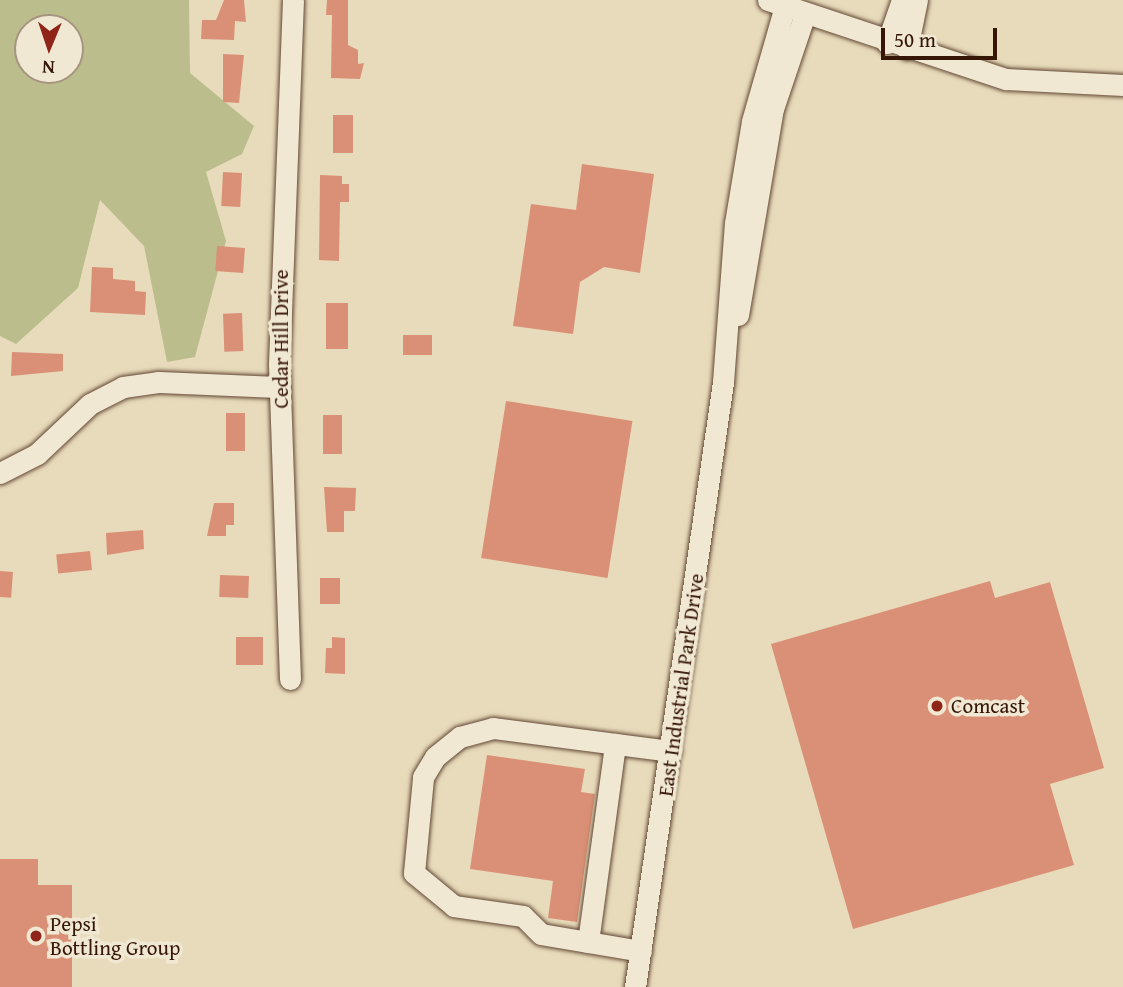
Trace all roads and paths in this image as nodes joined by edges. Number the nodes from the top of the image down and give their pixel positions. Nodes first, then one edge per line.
1 (293, 0) edge
2 (902, 0) edge
3 (917, 0) edge
4 (786, 7) edge
5 (897, 46) junction
6 (1123, 85) edge
7 (279, 387) junction
8 (0, 473) edge
9 (290, 679) dead end
10 (615, 744) junction
11 (671, 751) junction
12 (589, 942) junction
13 (640, 951) junction
14 (635, 987) edge

1 - 7 street, Cedar Hill Drive
2 - 5 street
3 - 5 street
4 - 5 street
4 - 11 street, East Industrial Park Drive
5 - 6 street
7 - 8 street
7 - 9 street, Cedar Hill Drive
10 - 11 street
10 - 12 street
10 - 12 street
11 - 13 street, East Industrial Park Drive
12 - 13 street
13 - 14 street, East Industrial Park Drive

